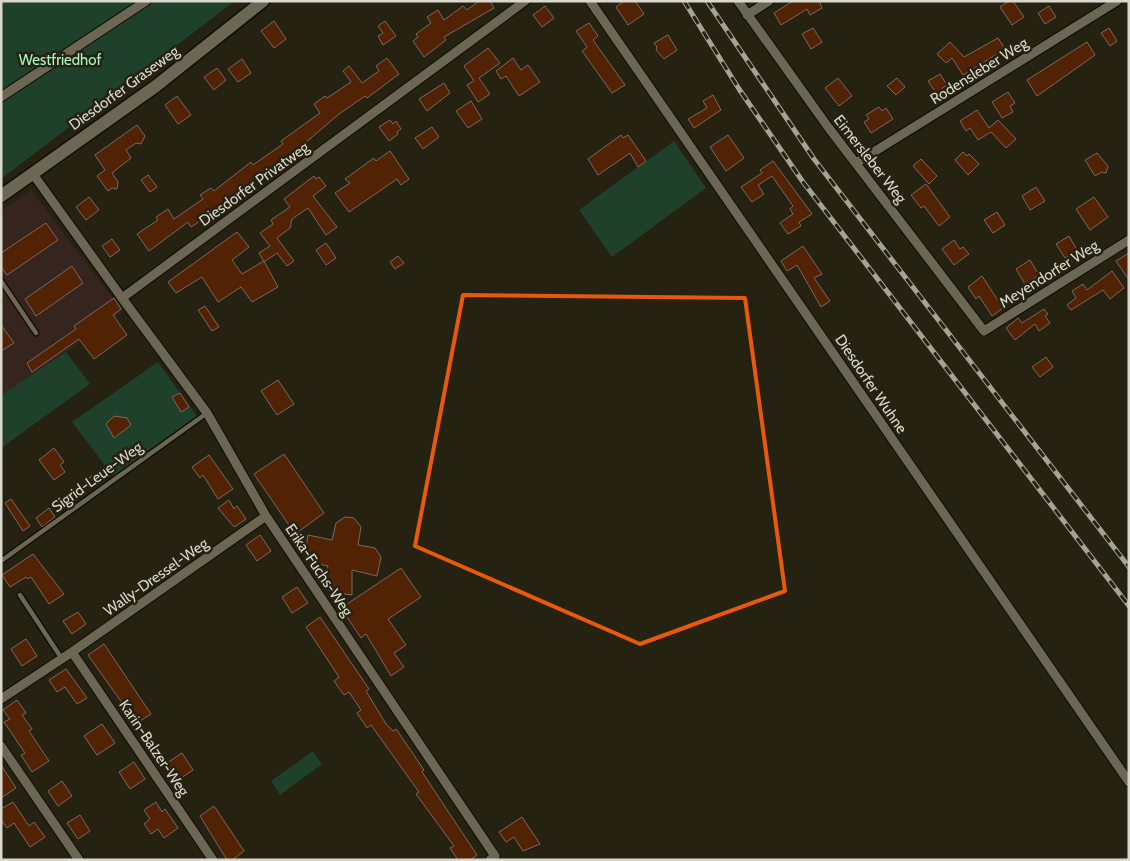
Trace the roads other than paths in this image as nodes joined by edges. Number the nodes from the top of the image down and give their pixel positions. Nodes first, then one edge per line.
1 (146, 1) edge
2 (263, 1) edge
3 (525, 1) edge
4 (590, 1) edge
5 (738, 1) edge
6 (769, 1) edge
7 (1117, 1) edge
8 (747, 15) junction
9 (1, 97) edge
10 (856, 164) junction
11 (33, 174) junction
12 (1, 196) edge
13 (1129, 240) edge
14 (1, 281) edge
15 (122, 298) junction
16 (984, 331) joint
17 (36, 332) dead end
18 (207, 413) junction
19 (266, 516) junction
20 (1, 561) edge
21 (20, 595) dead end
22 (72, 652) junction
23 (62, 659) junction
24 (1, 699) edge
25 (1, 746) edge
26 (1129, 782) edge
27 (495, 858) edge
28 (78, 860) edge
29 (213, 860) edge

1 - 9 street
2 - 11 main road, Diesdorfer Graseweg
3 - 15 street, Diesdorfer Privatweg
4 - 26 street, Diesdorfer Wuhne
5 - 8 street, Eimersleber Weg
6 - 8 street
7 - 10 street, Rodensleber Weg
8 - 10 street, Eimersleber Weg
10 - 16 street, Eimersleber Weg
11 - 12 main road, Diesdorfer Graseweg
11 - 15 street
13 - 16 street, Meyendorfer Weg
14 - 17 lane
15 - 18 street, Erika-Fuchs-Weg
18 - 19 street, Erika-Fuchs-Weg
18 - 20 lane, Sigrid-Leue-Weg
19 - 22 street, Wally-Dressel-Weg
19 - 27 street, Erika-Fuchs-Weg
21 - 23 lane
22 - 23 street, Wally-Dressel-Weg
22 - 29 street, Karin-Balzer-Weg
23 - 24 street, Wally-Dressel-Weg
25 - 28 street

